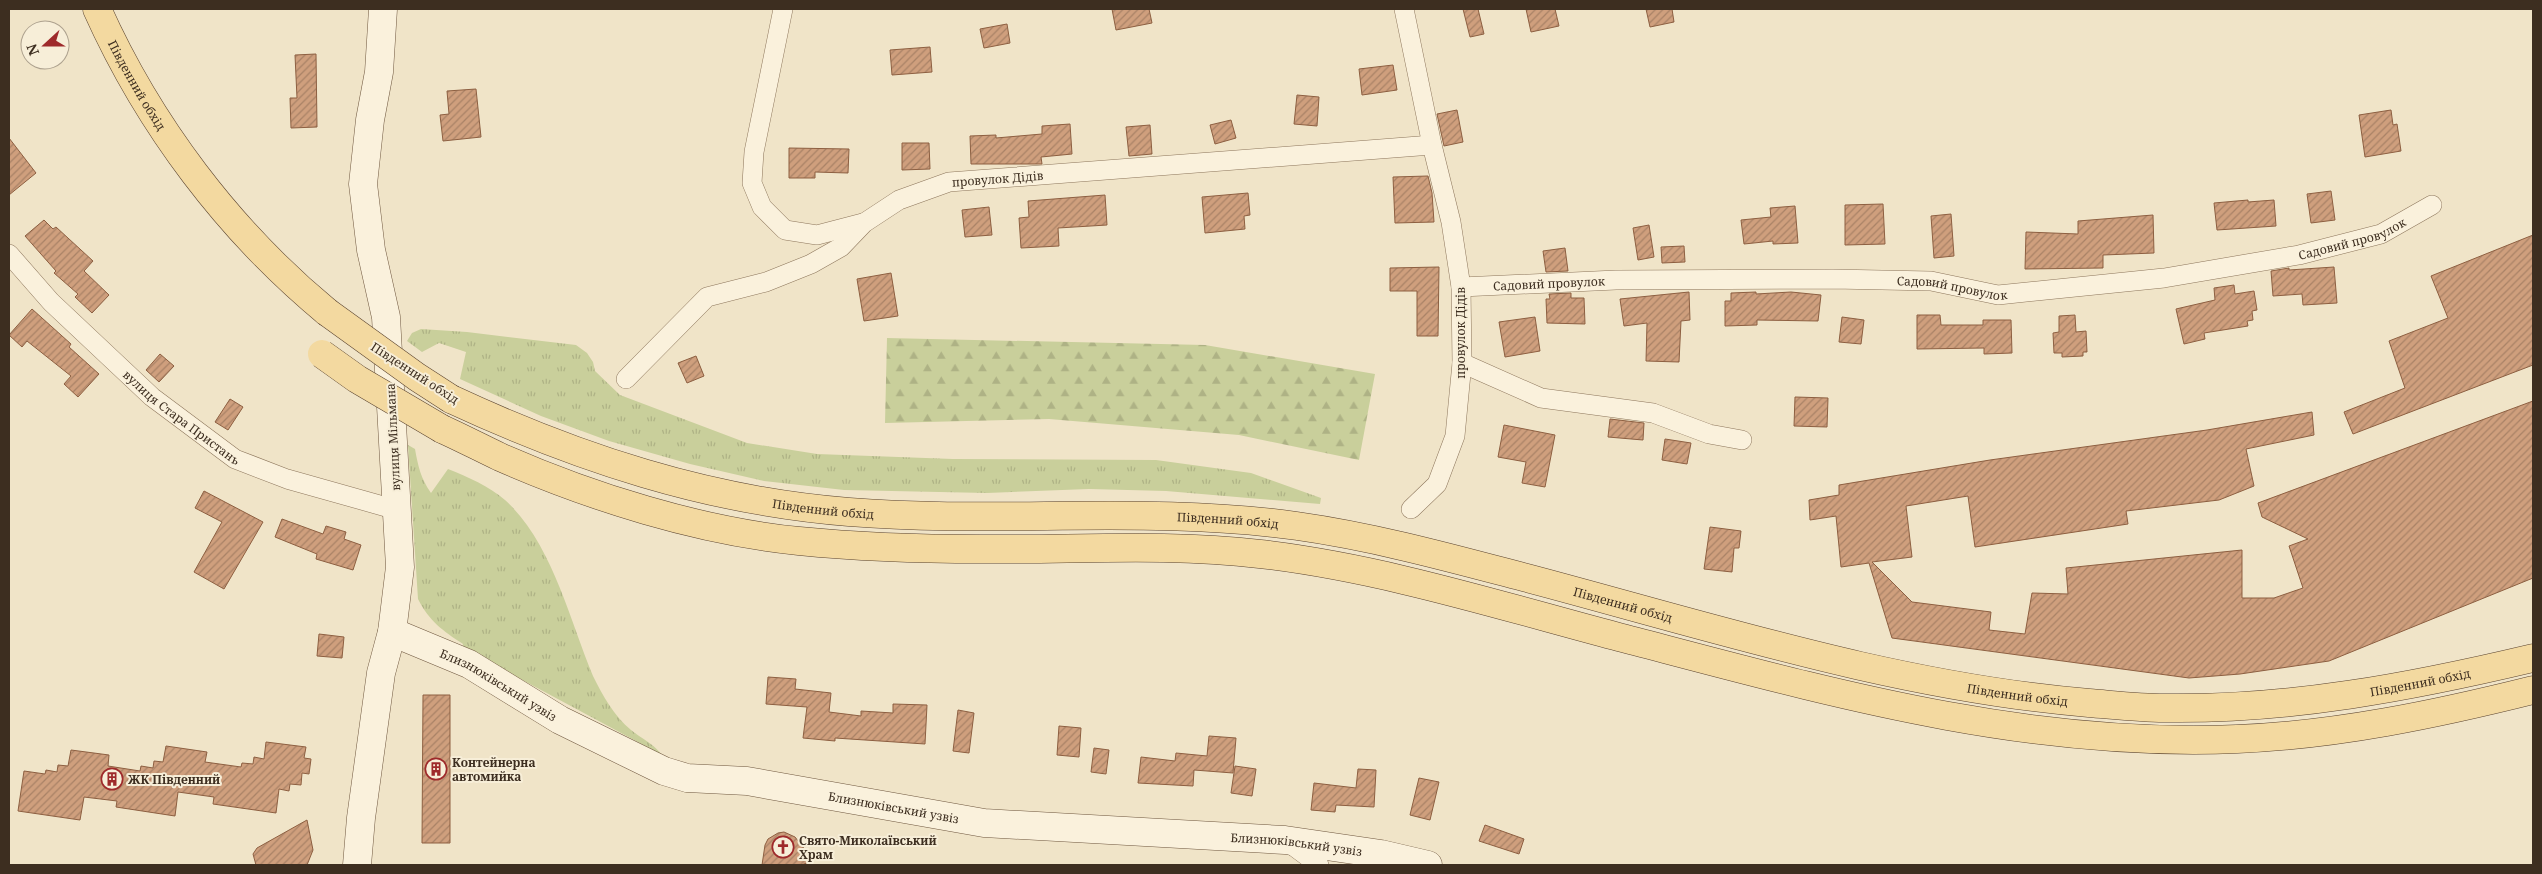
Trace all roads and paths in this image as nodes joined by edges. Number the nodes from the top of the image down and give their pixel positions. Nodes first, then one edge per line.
1 (97, 9) edge
2 (383, 9) edge
3 (783, 9) edge
4 (1404, 9) edge
5 (1432, 145) junction
6 (2432, 205) dead end
7 (864, 222) junction
8 (9, 254) edge
9 (1461, 287) junction
10 (322, 354) dead end
11 (1462, 363) junction
12 (626, 379) dead end
13 (1742, 440) dead end
14 (1411, 509) dead end
15 (397, 510) junction
16 (392, 632) junction
17 (2533, 658) edge
18 (2533, 690) edge
19 (1284, 840) junction
20 (357, 865) edge
21 (1319, 865) edge
22 (1428, 865) edge

1 - 17 main road, Південний обхід, bridge
2 - 15 street, вулиця Мільмана
3 - 7 street
4 - 5 street, провулок Дідів
5 - 7 street, провулок Дідів
5 - 9 street, провулок Дідів
6 - 9 street, Садовий провулок
7 - 12 street, провулок Дідів
8 - 15 street, вулиця Стара Пристань
9 - 11 street, провулок Дідів
10 - 18 main road, bridge
11 - 13 street
11 - 14 street, провулок Дідів
15 - 16 street, вулиця Мільмана
16 - 19 street, Близнюківський узвіз
16 - 20 street, вулиця Мільмана
19 - 21 street
19 - 22 street, Близнюківський узвіз

